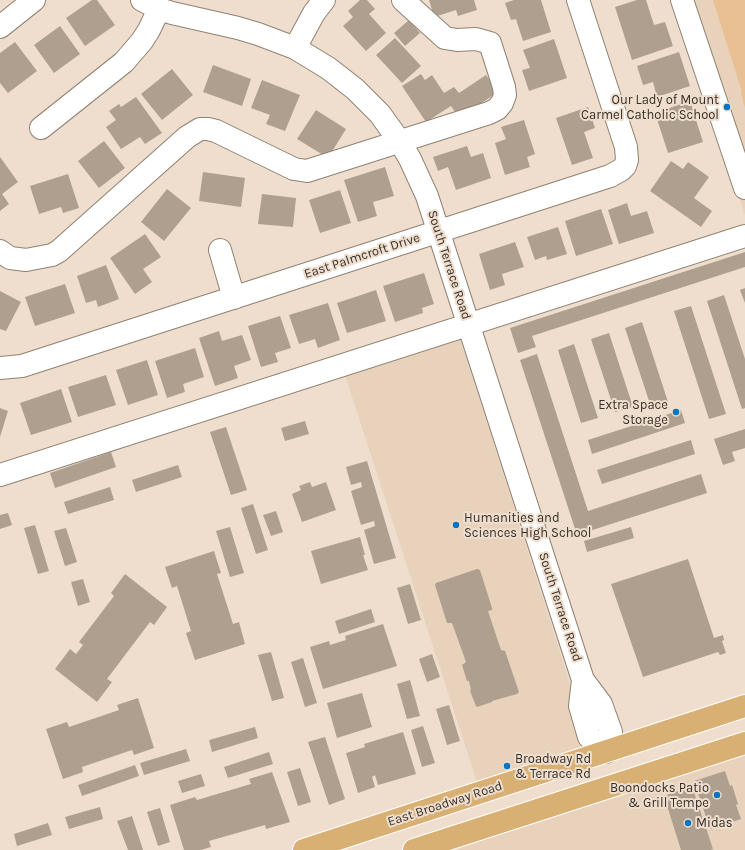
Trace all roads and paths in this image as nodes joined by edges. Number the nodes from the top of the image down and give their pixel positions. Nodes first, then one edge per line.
1 (34, 0) edge
2 (324, 0) edge
3 (404, 0) edge
4 (578, 0) edge
5 (682, 0) edge
6 (150, 4) edge
7 (0, 27) edge
8 (295, 48) junction
9 (41, 128) dead end
10 (400, 142) junction
11 (745, 188) edge
12 (438, 232) junction
13 (745, 236) edge
14 (220, 250) dead end
15 (0, 251) edge
16 (234, 298) junction
17 (468, 324) junction
18 (0, 368) edge
19 (0, 475) edge
20 (745, 706) edge
21 (745, 743) edge
22 (606, 752) junction
23 (616, 785) junction
24 (304, 850) edge
25 (414, 850) edge

1 - 7 street
2 - 8 street
3 - 10 street
4 - 12 street, East Palmcroft Drive
5 - 11 street
6 - 8 street, South Terrace Road
6 - 9 street
8 - 10 street, South Terrace Road
10 - 12 street, South Terrace Road
10 - 15 street
12 - 16 street, East Palmcroft Drive
12 - 17 street, South Terrace Road
13 - 17 street
14 - 16 street
16 - 18 street, East Palmcroft Drive
17 - 19 street
17 - 22 street, South Terrace Road
20 - 22 main road, East Broadway Road
21 - 23 main road
22 - 23 main road
22 - 24 main road, East Broadway Road
23 - 25 main road

